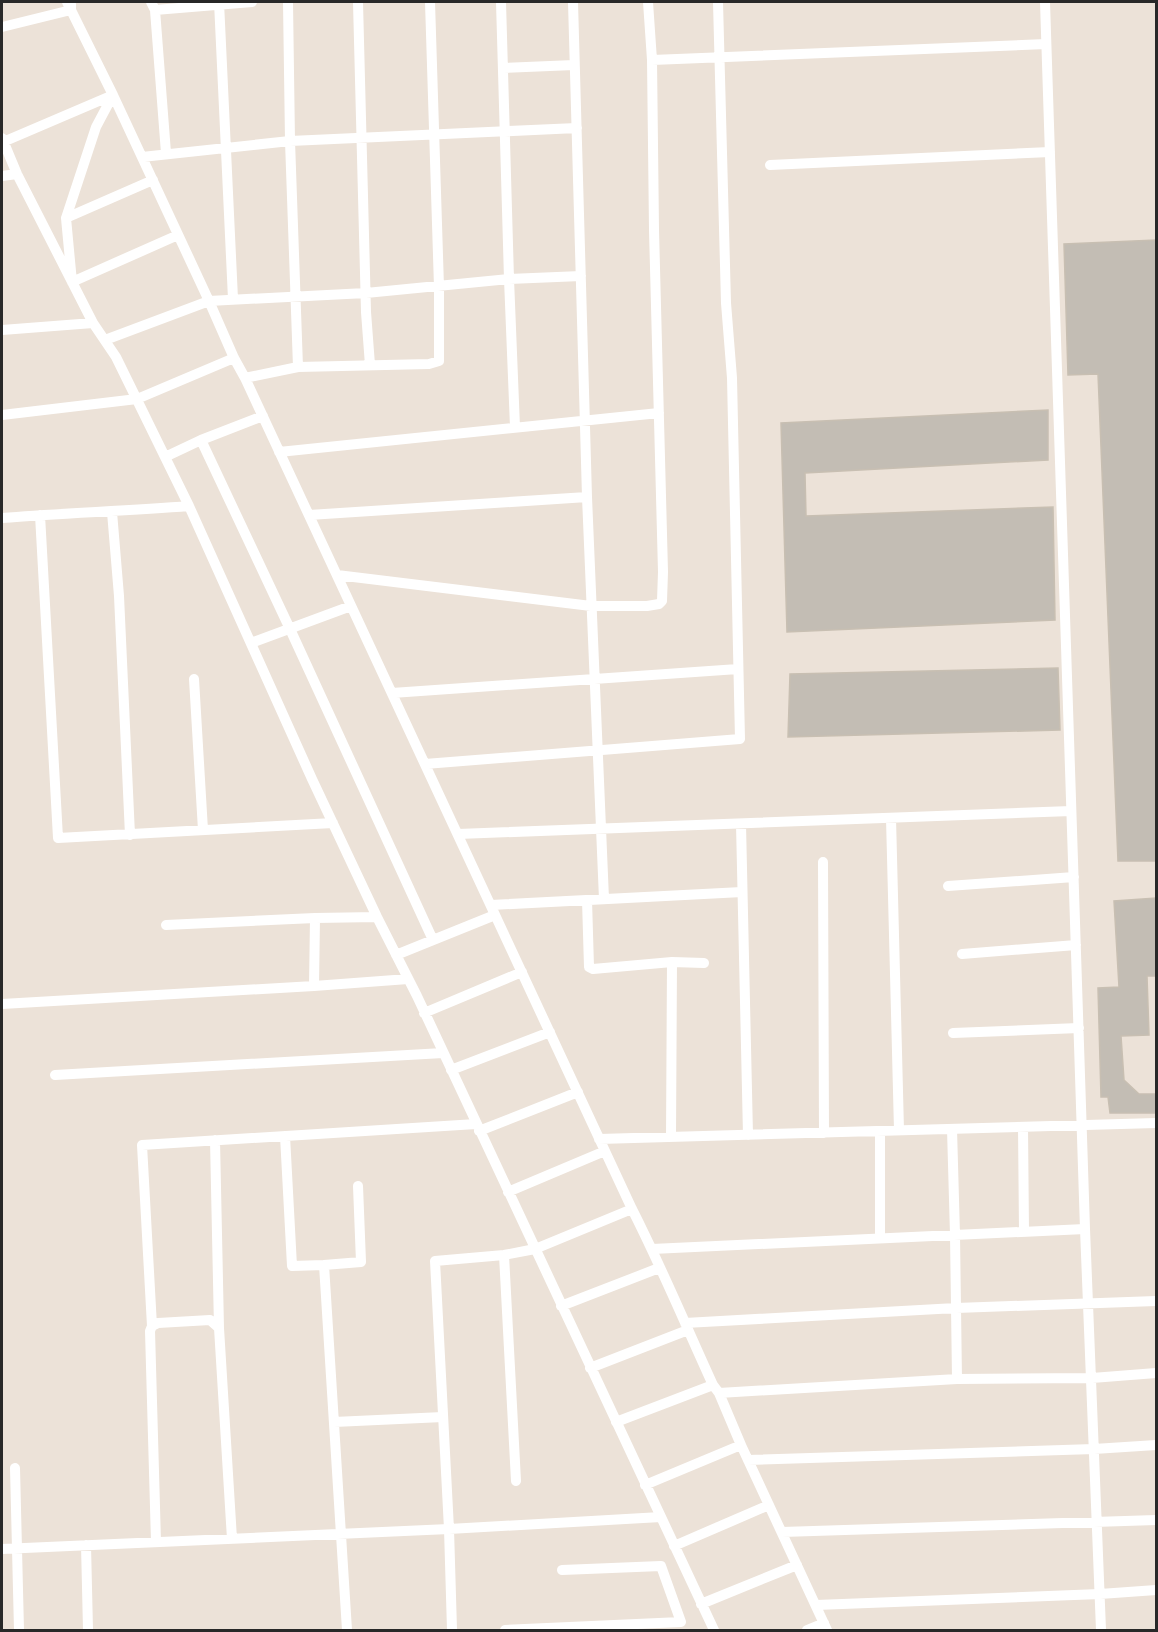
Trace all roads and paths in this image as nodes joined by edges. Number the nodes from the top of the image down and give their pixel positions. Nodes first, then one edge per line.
1 (252, 2) edge
2 (288, 2) edge
3 (358, 2) edge
4 (430, 2) edge
5 (501, 2) edge
6 (573, 2) edge
7 (648, 2) edge
8 (718, 2) edge
9 (1045, 2) edge
10 (219, 3) edge
11 (70, 4) edge
12 (153, 6) edge
13 (2, 27) edge
14 (1047, 44) junction
15 (719, 57) junction
16 (652, 60) junction
17 (574, 65) junction
18 (504, 68) junction
19 (113, 95) junction
20 (577, 128) junction
21 (504, 131) junction
22 (433, 135) junction
23 (361, 138) junction
24 (2, 140) edge
25 (290, 141) junction
26 (225, 147) junction
27 (1050, 152) junction
28 (166, 153) junction
29 (142, 157) junction
30 (770, 165) dead end
31 (16, 174) junction
32 (2, 176) edge
33 (153, 180) junction
34 (66, 218) junction
35 (178, 235) junction
36 (581, 276) junction
37 (509, 279) junction
38 (72, 282) junction
39 (439, 287) junction
40 (366, 293) junction
41 (295, 297) junction
42 (233, 299) junction
43 (209, 301) junction
44 (93, 323) junction
45 (2, 330) edge
46 (105, 340) junction
47 (234, 358) junction
48 (370, 365) junction
49 (298, 367) junction
50 (245, 378) junction
51 (137, 399) junction
52 (659, 413) junction
53 (2, 415) edge
54 (263, 416) junction
55 (585, 420) junction
56 (515, 427) junction
57 (201, 440) junction
58 (279, 452) junction
59 (165, 457) junction
60 (587, 496) junction
61 (189, 506) junction
62 (112, 512) junction
63 (40, 515) junction
64 (309, 515) junction
65 (2, 518) edge
66 (337, 575) junction
67 (351, 606) junction
68 (591, 606) junction
69 (290, 629) junction
70 (251, 643) junction
71 (738, 669) junction
72 (194, 679) dead end
73 (595, 679) junction
74 (392, 693) junction
75 (599, 750) junction
76 (425, 764) junction
77 (1071, 811) junction
78 (891, 818) junction
79 (333, 823) junction
80 (741, 824) junction
81 (600, 829) junction
82 (203, 830) junction
83 (458, 834) junction
84 (130, 835) junction
85 (823, 862) dead end
86 (1074, 877) junction
87 (948, 886) dead end
88 (742, 892) junction
89 (604, 899) junction
90 (587, 900) junction
91 (493, 910) junction
92 (377, 917) junction
93 (315, 918) junction
94 (166, 925) dead end
95 (434, 940) junction
96 (1076, 945) junction
97 (962, 954) dead end
98 (396, 955) junction
99 (672, 962) junction
100 (704, 963) dead end
101 (522, 972) junction
102 (408, 979) junction
103 (314, 986) junction
104 (2, 1004) edge
105 (424, 1013) junction
106 (1079, 1028) junction
107 (549, 1032) junction
108 (952, 1033) dead end
109 (443, 1053) junction
110 (451, 1070) junction
111 (55, 1075) dead end
112 (578, 1092) junction
113 (1156, 1124) edge
114 (1082, 1125) junction
115 (1023, 1127) junction
116 (478, 1128) junction
117 (952, 1129) junction
118 (899, 1130) junction
119 (824, 1132) junction
120 (880, 1132) junction
121 (748, 1135) junction
122 (285, 1136) junction
123 (671, 1137) junction
124 (599, 1139) junction
125 (215, 1140) junction
126 (605, 1150) junction
127 (358, 1186) dead end
128 (508, 1191) junction
129 (632, 1209) junction
130 (1085, 1229) junction
131 (1024, 1232) junction
132 (955, 1235) junction
133 (880, 1238) junction
134 (652, 1249) junction
135 (535, 1250) junction
136 (504, 1255) junction
137 (324, 1265) junction
138 (659, 1268) junction
139 (1156, 1301) edge
140 (1089, 1302) junction
141 (561, 1306) junction
142 (956, 1308) junction
143 (152, 1326) junction
144 (686, 1326) junction
145 (219, 1328) junction
146 (591, 1368) junction
147 (1156, 1373) edge
148 (1092, 1378) junction
149 (957, 1379) junction
150 (716, 1389) junction
151 (443, 1417) junction
152 (334, 1422) junction
153 (616, 1422) junction
154 (741, 1445) junction
155 (1156, 1446) edge
156 (1094, 1449) junction
157 (748, 1460) junction
158 (15, 1468) dead end
159 (516, 1481) dead end
160 (645, 1485) junction
161 (770, 1505) junction
162 (661, 1517) junction
163 (1156, 1520) edge
164 (1097, 1522) junction
165 (449, 1529) junction
166 (782, 1532) junction
167 (341, 1534) junction
168 (232, 1539) junction
169 (156, 1542) junction
170 (86, 1545) junction
171 (674, 1546) junction
172 (17, 1548) junction
173 (2, 1549) edge
174 (797, 1565) junction
175 (562, 1570) dead end
176 (1156, 1590) edge
177 (1100, 1594) junction
178 (701, 1604) junction
179 (816, 1605) junction
180 (826, 1627) edge
181 (18, 1630) edge
182 (88, 1630) edge
183 (347, 1630) edge
184 (452, 1630) edge
185 (505, 1630) edge
186 (714, 1630) edge
187 (807, 1630) edge
188 (1101, 1630) edge

1 - 10 street
2 - 25 street
3 - 23 street
4 - 22 street
5 - 18 street
6 - 17 street
7 - 16 street
8 - 15 street
9 - 14 street
10 - 12 street
10 - 26 street
11 - 13 street
11 - 19 street
12 - 28 street
14 - 15 street
14 - 27 street
15 - 16 street
15 - 71 street
16 - 52 street
17 - 18 street
17 - 20 street
18 - 21 street
19 - 24 street
19 - 29 street
19 - 34 street
20 - 21 street
20 - 36 street
21 - 22 street
21 - 37 street
22 - 23 street
22 - 39 street
23 - 25 street
23 - 40 street
24 - 31 street
25 - 26 street
25 - 41 street
26 - 28 street
26 - 42 street
27 - 30 street
27 - 77 street
28 - 29 street
29 - 33 street
31 - 32 street
31 - 38 street
33 - 34 street
33 - 35 street
34 - 38 street
35 - 38 street
35 - 43 street
36 - 37 street
36 - 55 street
37 - 39 street
37 - 56 street
38 - 44 street
39 - 40 street
39 - 48 street
40 - 41 street
40 - 48 street
41 - 42 street
41 - 49 street
42 - 43 street
43 - 46 street
43 - 47 street
44 - 45 street
44 - 46 street
46 - 51 street
47 - 50 street
47 - 51 street
48 - 49 street
49 - 50 street
50 - 54 street
51 - 53 street
51 - 59 street
52 - 55 street
52 - 68 street
54 - 57 street
54 - 58 street
55 - 56 street
55 - 60 street
56 - 58 street
57 - 59 street
57 - 69 street
58 - 64 street
59 - 61 street
60 - 64 street
60 - 68 street
61 - 62 street
61 - 70 street
62 - 63 street
62 - 84 street
63 - 65 street
63 - 84 street
64 - 66 street
66 - 67 street
66 - 68 street
67 - 69 street
67 - 74 street
68 - 73 street
69 - 70 street
69 - 95 street
70 - 79 street
71 - 73 street
71 - 75 street
72 - 82 street
73 - 74 street
73 - 75 street
74 - 76 street
75 - 76 street
75 - 81 street
76 - 83 street
77 - 78 street
77 - 86 street
78 - 80 street
78 - 118 street
79 - 82 street
79 - 92 street
80 - 81 street
80 - 88 street
81 - 83 street
81 - 89 street
82 - 84 street
83 - 91 street
85 - 119 street
86 - 87 street
86 - 96 street
88 - 89 street
88 - 121 street
89 - 90 street
90 - 91 street
90 - 99 street
91 - 95 street
91 - 101 street
92 - 93 street
92 - 98 street
93 - 94 street
93 - 103 street
95 - 98 street
96 - 97 street
96 - 106 street
98 - 102 street
99 - 100 street
99 - 123 street
101 - 105 street
101 - 107 street
102 - 103 street
102 - 105 street
103 - 104 street
105 - 109 street
106 - 108 street
106 - 114 street
107 - 110 street
107 - 112 street
109 - 110 street
109 - 111 street
110 - 116 street
112 - 116 street
112 - 124 street
113 - 114 street
114 - 115 street
114 - 130 street
115 - 117 street
115 - 131 street
116 - 122 street
116 - 128 street
117 - 118 street
117 - 132 street
118 - 120 street
119 - 120 street
119 - 121 street
120 - 133 street
121 - 123 street
122 - 125 street
122 - 137 street
123 - 124 street
124 - 126 street
125 - 143 street
125 - 145 street
126 - 128 street
126 - 129 street
127 - 137 street
128 - 135 street
129 - 134 street
129 - 135 street
130 - 131 street
130 - 140 street
131 - 132 street
132 - 133 street
132 - 142 street
133 - 134 street
134 - 138 street
135 - 136 street
135 - 141 street
136 - 151 street
136 - 159 street
137 - 152 street
138 - 141 street
138 - 144 street
139 - 140 street
140 - 142 street
140 - 148 street
141 - 146 street
142 - 144 street
142 - 149 street
143 - 145 street
143 - 169 street
144 - 146 street
144 - 150 street
145 - 168 street
146 - 153 street
147 - 148 street
148 - 149 street
148 - 156 street
149 - 150 street
150 - 153 street
150 - 154 street
151 - 152 street
151 - 165 street
152 - 167 street
153 - 160 street
154 - 157 street
154 - 160 street
155 - 156 street
156 - 157 street
156 - 164 street
157 - 161 street
158 - 172 street
160 - 162 street
161 - 166 street
161 - 171 street
162 - 165 street
162 - 171 street
163 - 164 street
164 - 166 street
164 - 177 street
165 - 167 street
165 - 184 street
166 - 174 street
167 - 168 street
167 - 183 street
168 - 169 street
169 - 170 street
170 - 172 street
170 - 182 street
171 - 178 street
172 - 173 street
172 - 181 street
174 - 178 street
174 - 179 street
175 - 185 street
176 - 177 street
177 - 179 street
177 - 188 street
178 - 186 street
179 - 180 street
180 - 187 street

